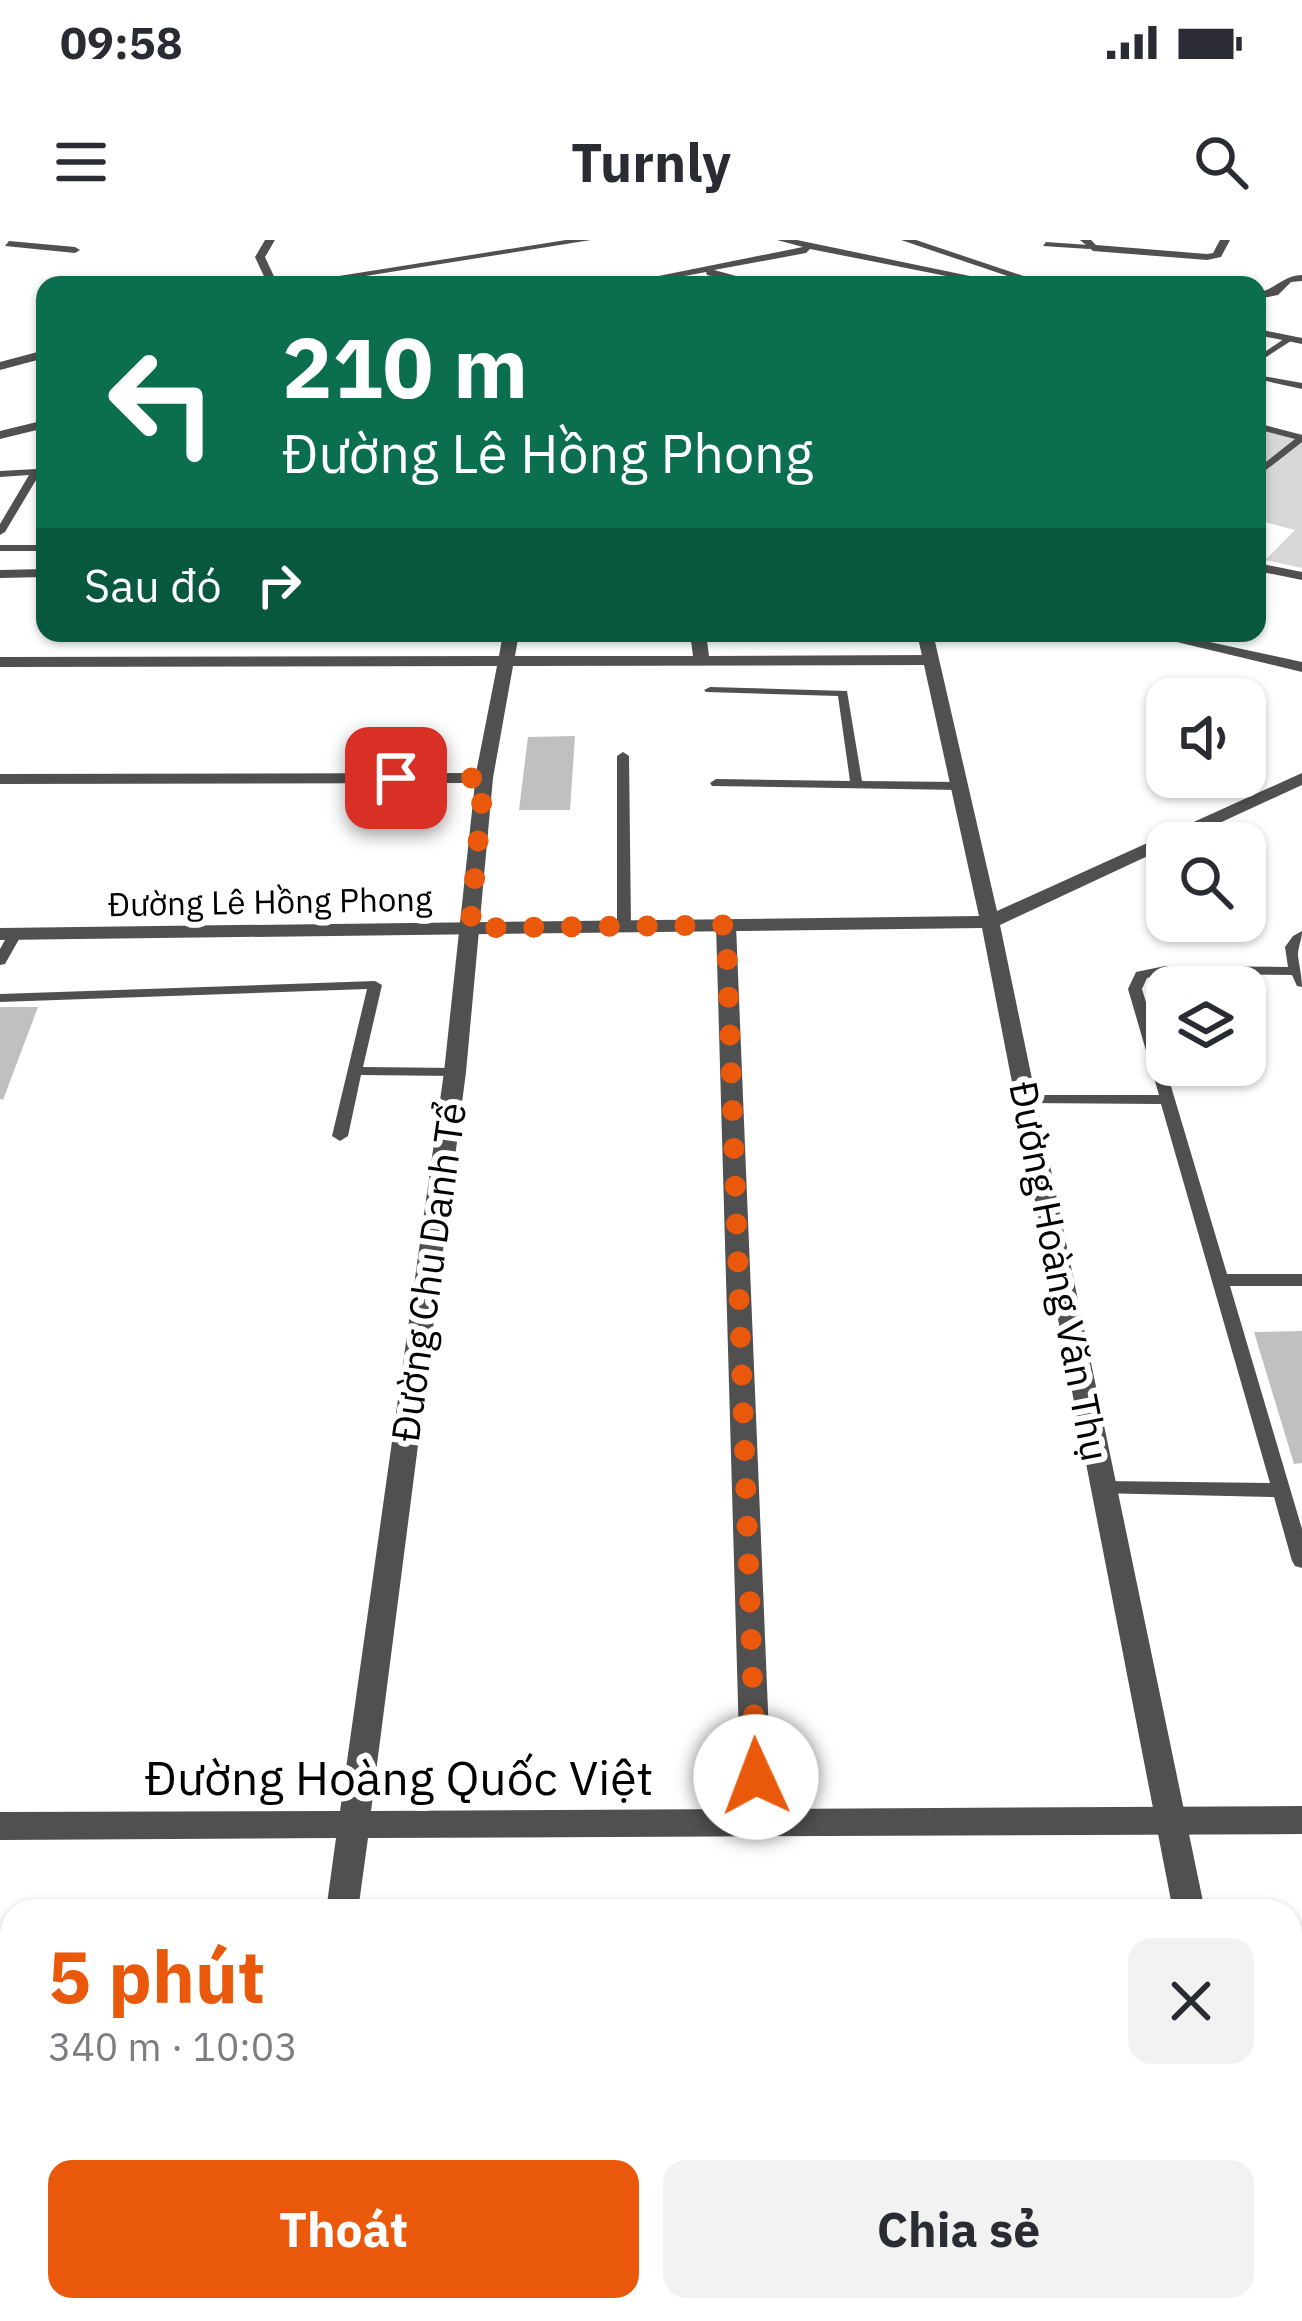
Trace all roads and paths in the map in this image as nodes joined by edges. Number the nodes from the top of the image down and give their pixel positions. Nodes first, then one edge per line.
1 (270, 240) edge
2 (586, 240) edge
3 (782, 240) edge
4 (906, 240) edge
5 (1225, 240) edge
6 (9, 244) edge
7 (1046, 244) dead end
8 (1087, 244) edge
9 (820, 248) junction
10 (75, 250) dead end
11 (697, 270) junction
12 (269, 276) edge
13 (346, 276) edge
14 (666, 276) edge
15 (724, 276) edge
16 (962, 276) edge
17 (1018, 276) edge
18 (1302, 278) edge
19 (1266, 294) edge
20 (1266, 334) edge
21 (1296, 340) edge
22 (1266, 356) edge
23 (36, 357) edge
24 (0, 366) edge
25 (1266, 379) edge
26 (1302, 386) edge
27 (36, 426) edge
28 (1266, 428) edge
29 (0, 435) edge
30 (1302, 438) edge
31 (1266, 467) edge
32 (36, 472) edge
33 (0, 474) edge
34 (36, 479) edge
35 (0, 532) edge
36 (0, 548) edge
37 (36, 548) edge
38 (1302, 557) edge
39 (36, 573) edge
40 (0, 574) edge
41 (1295, 574) edge
42 (510, 642) edge
43 (699, 642) edge
44 (926, 642) edge
45 (1188, 642) edge
46 (929, 660) junction
47 (702, 661) junction
48 (0, 662) edge
49 (507, 662) junction
50 (1302, 667) edge
51 (710, 690) dead end
52 (623, 756) dead end
53 (484, 778) junction
54 (1302, 778) edge
55 (0, 779) edge
56 (716, 782) dead end
57 (856, 784) junction
58 (958, 786) junction
59 (990, 922) junction
60 (726, 925) junction
61 (624, 926) junction
62 (470, 928) junction
63 (7, 934) edge
64 (1302, 935) edge
65 (0, 961) edge
66 (1299, 977) edge
67 (0, 998) edge
68 (356, 1070) junction
69 (455, 1072) junction
70 (1025, 1100) junction
71 (1167, 1100) junction
72 (340, 1136) dead end
73 (1219, 1280) junction
74 (1302, 1280) edge
75 (1103, 1488) junction
76 (1281, 1490) junction
77 (1302, 1561) edge
78 (1302, 1820) edge
79 (1169, 1821) junction
80 (355, 1823) junction
81 (757, 1824) junction
82 (0, 1826) edge
83 (344, 1899) edge
84 (1186, 1899) edge

1 - 12 street
2 - 13 street
3 - 9 street
4 - 17 street
5 - 8 street
6 - 10 street
7 - 8 lane
9 - 11 street
9 - 16 street
11 - 14 street
11 - 15 street
18 - 19 street
20 - 21 street
21 - 22 lane
23 - 24 street
25 - 26 lane
27 - 29 street
28 - 30 lane
30 - 31 lane
32 - 33 lane
34 - 35 lane
36 - 37 lane
38 - 41 street
39 - 40 street
42 - 49 street, Đường Chu Danh Tể
43 - 47 street
44 - 46 street, Đường Hoàng Văn Thụ
45 - 50 street
46 - 47 street
46 - 58 street, Đường Hoàng Văn Thụ
47 - 49 street
48 - 49 street
49 - 53 street, Đường Chu Danh Tể
51 - 57 lane
52 - 61 lane
53 - 55 street
53 - 62 street, Đường Chu Danh Tể
54 - 59 street, Đường Lê Hồng Phong
56 - 57 lane
57 - 58 lane
58 - 59 street, Đường Hoàng Văn Thụ
59 - 60 street, Đường Lê Hồng Phong
59 - 70 street, Đường Hoàng Văn Thụ
60 - 61 street, Đường Lê Hồng Phong
60 - 81 street
61 - 62 street, Đường Lê Hồng Phong
62 - 63 street, Đường Lê Hồng Phong
62 - 69 street, Đường Chu Danh Tể
63 - 65 lane
64 - 66 lane
66 - 71 lane
67 - 68 lane
68 - 69 lane
68 - 72 lane
69 - 80 street, Đường Chu Danh Tể
70 - 71 lane
70 - 75 street, Đường Hoàng Văn Thụ
71 - 73 lane
73 - 74 lane
73 - 76 lane
75 - 76 lane
75 - 79 street, Đường Hoàng Văn Thụ
76 - 77 lane
78 - 79 street, Đường Hoàng Quốc Việt
79 - 81 street, Đường Hoàng Quốc Việt
79 - 84 street, Đường Hoàng Văn Thụ
80 - 81 street, Đường Hoàng Quốc Việt
80 - 82 street, Đường Hoàng Quốc Việt
80 - 83 street, Đường Chu Danh Tể

